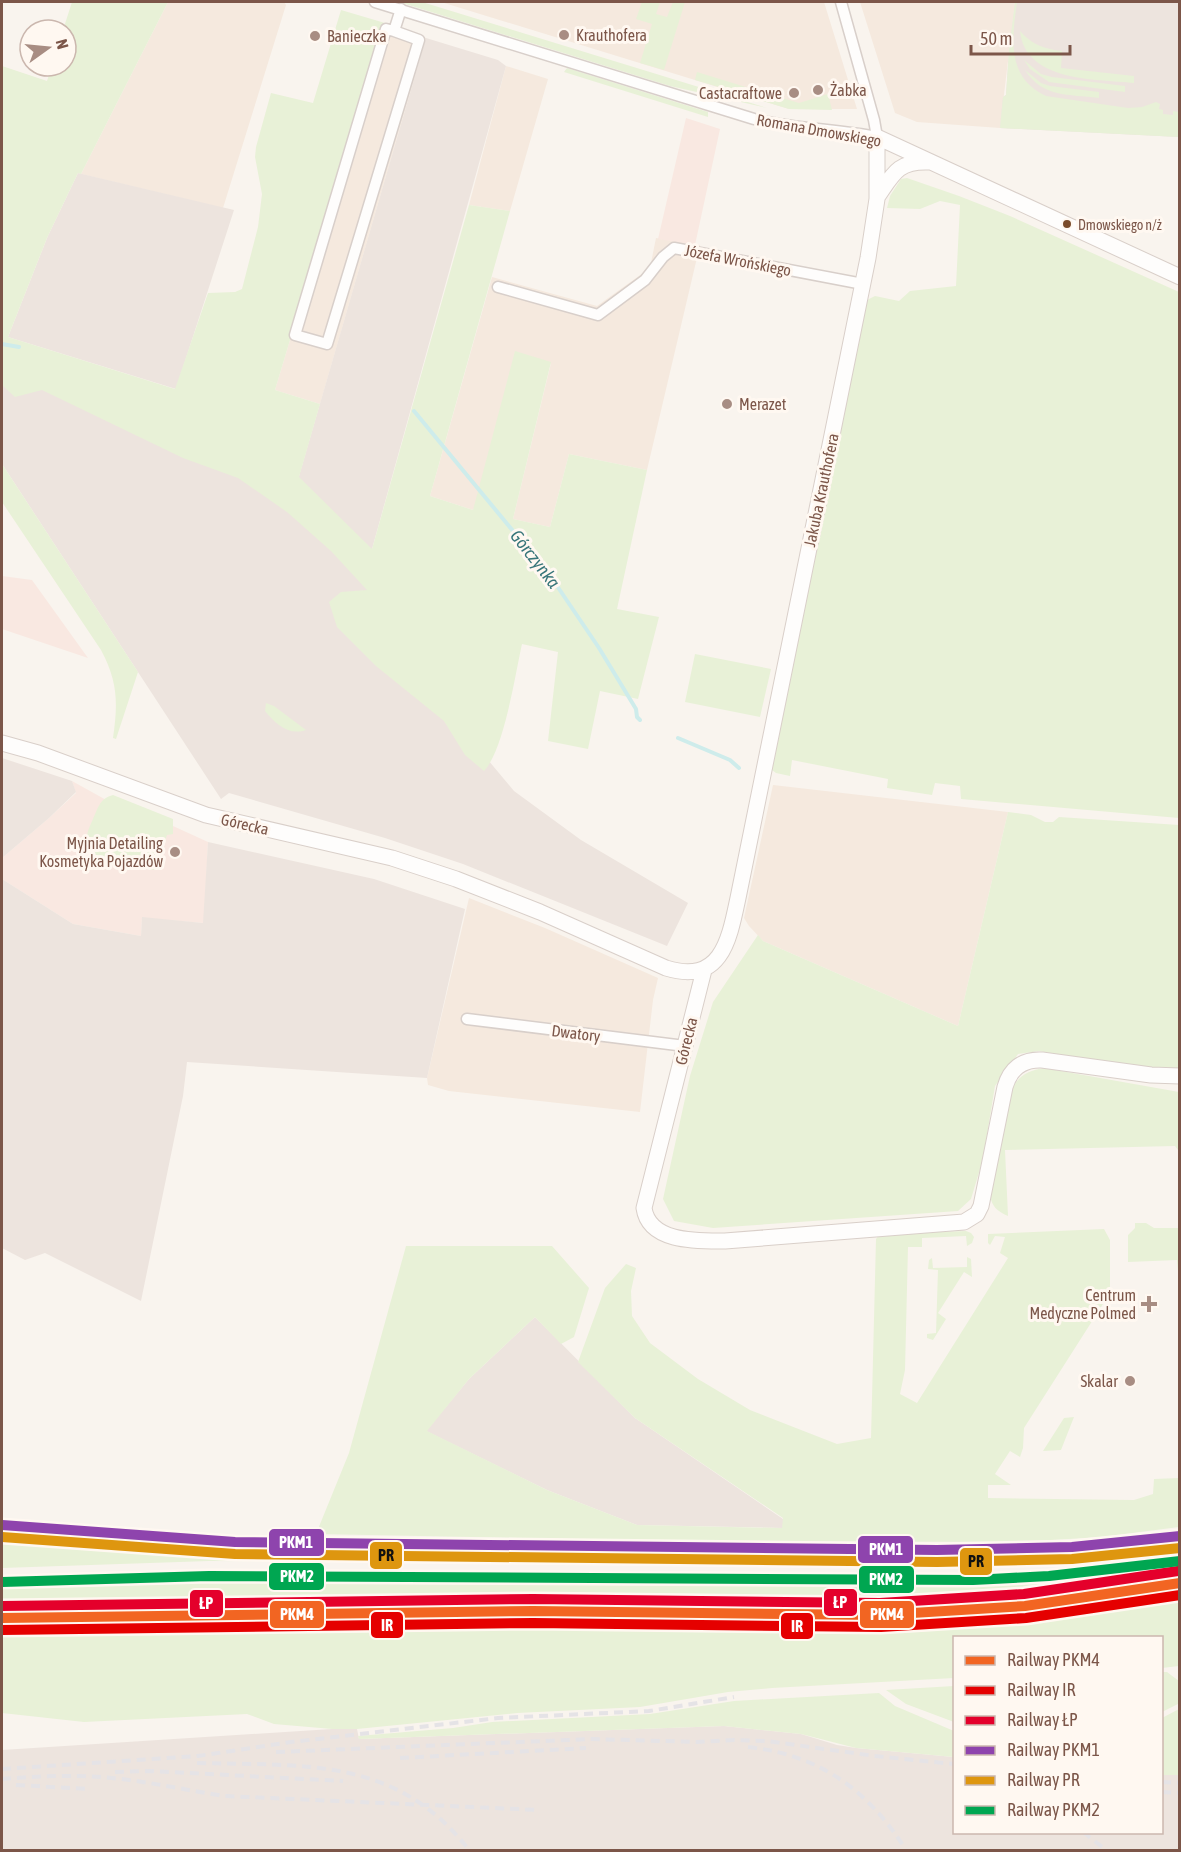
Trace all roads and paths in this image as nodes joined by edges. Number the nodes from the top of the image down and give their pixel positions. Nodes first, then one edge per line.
1 (375, 2) edge
2 (841, 2) edge
3 (401, 9) junction
4 (394, 31) junction
5 (877, 137) junction
6 (934, 163) junction
7 (876, 199) junction
8 (1179, 277) edge
9 (863, 284) junction
10 (498, 287) dead end
11 (2, 743) edge
12 (704, 970) junction
13 (467, 1019) dead end
14 (685, 1046) junction
15 (1151, 1075) junction
16 (1179, 1076) edge
17 (1179, 1085) edge

1 - 3 street, Romana Dmowskiego
2 - 5 street, Jakuba Krauthofera
3 - 4 street
3 - 5 street, Romana Dmowskiego
4 - 4 street
5 - 6 street, Romana Dmowskiego
5 - 7 street, Jakuba Krauthofera
6 - 7 street
6 - 8 street, Romana Dmowskiego
7 - 9 street, Jakuba Krauthofera
9 - 10 street, Józefa Wrońskiego
9 - 12 street, Jakuba Krauthofera
11 - 12 street, Górecka
12 - 14 street, Górecka
13 - 14 street, Dwatory
14 - 15 street, Górecka
15 - 16 street, Górecka
15 - 17 street, Górecka

